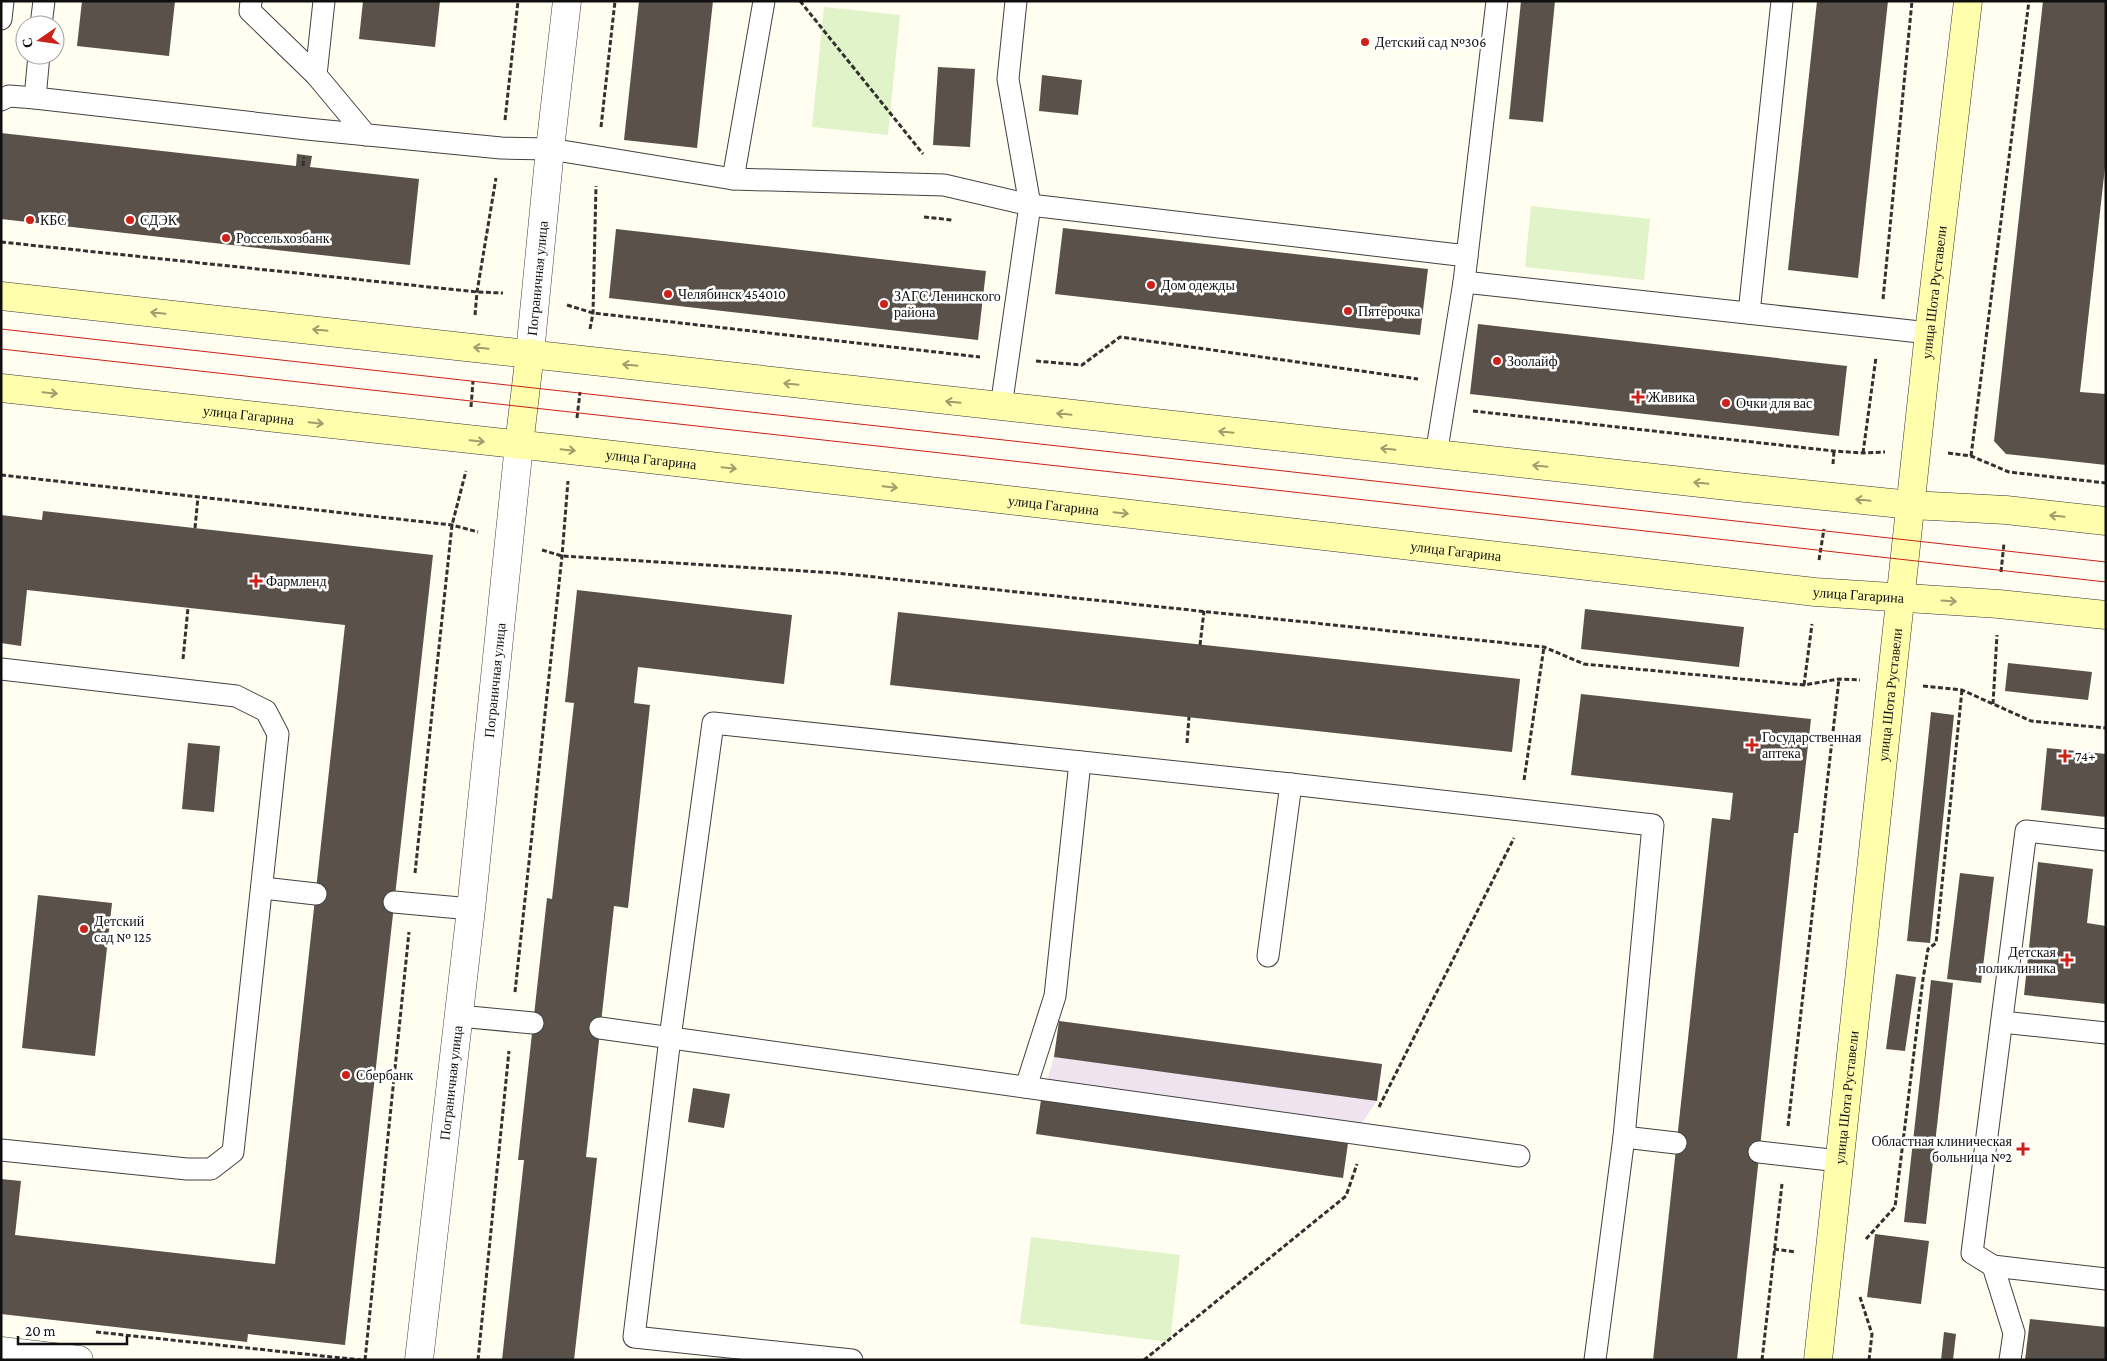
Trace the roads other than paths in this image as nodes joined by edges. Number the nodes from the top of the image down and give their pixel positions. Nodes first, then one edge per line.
1 (3, 1) edge
2 (44, 1) edge
3 (251, 1) edge
4 (324, 1) edge
5 (567, 1) edge
6 (764, 1) edge
7 (1016, 1) edge
8 (1497, 1) edge
9 (1782, 1) edge
10 (1968, 1) edge
11 (42, 15) edge
12 (1, 19) edge
13 (37, 65) edge
14 (316, 75) junction
15 (35, 98) junction
16 (1, 100) edge
17 (366, 135) junction
18 (550, 149) junction
19 (733, 179) junction
20 (1030, 205) junction
21 (1467, 256) junction
22 (1464, 282) junction
23 (1, 296) edge
24 (1749, 313) junction
25 (1929, 333) junction
26 (530, 353) junction
27 (1, 388) edge
28 (1001, 407) junction
29 (519, 446) junction
30 (1436, 455) junction
31 (1912, 505) junction
32 (2106, 521) edge
33 (1901, 598) junction
34 (2106, 615) edge
35 (1, 669) edge
36 (1080, 762) junction
37 (1291, 784) junction
38 (2106, 840) edge
39 (263, 888) junction
40 (316, 894) dead end
41 (403, 903) road end
42 (470, 909) junction
43 (1268, 956) dead end
44 (459, 1016) junction
45 (523, 1022) road end
46 (2002, 1022) junction
47 (600, 1028) dead end
48 (2106, 1032) edge
49 (670, 1038) junction
50 (1026, 1087) junction
51 (1624, 1137) junction
52 (1676, 1143) dead end
53 (1, 1150) edge
54 (1760, 1152) dead end
55 (1519, 1156) dead end
56 (1839, 1161) junction
57 (1993, 1266) junction
58 (2106, 1279) edge
59 (1, 1352) edge
60 (80, 1360) edge
61 (419, 1360) edge
62 (852, 1360) edge
63 (1595, 1360) edge
64 (1818, 1360) edge
65 (2010, 1360) edge

1 - 12 lane
2 - 11 lane
3 - 14 lane
4 - 14 lane
5 - 18 street, Пограничная улица
6 - 19 lane
7 - 20 lane
8 - 21 lane
9 - 24 lane
10 - 25 main road, улица Шота Руставели
13 - 15 lane
14 - 17 lane
15 - 16 lane
15 - 17 lane
17 - 18 lane
18 - 19 lane
18 - 26 street, Пограничная улица
19 - 20 lane
20 - 21 lane
20 - 28 lane
21 - 22 lane
22 - 24 lane
22 - 30 lane
26 -> 23 main road
24 - 25 lane
25 - 31 main road, улица Шота Руставели
28 -> 26 main road
26 - 29 main road, Пограничная улица
27 -> 29 main road, улица Гагарина
30 -> 28 main road
29 -> 33 main road, улица Гагарина
29 - 42 street, Пограничная улица
31 -> 30 main road
32 -> 31 main road
31 - 33 main road, улица Шота Руставели
33 -> 34 main road, улица Гагарина
33 - 56 main road, улица Шота Руставели
35 - 39 lane
36 - 37 lane
36 - 49 lane
36 - 50 lane
37 - 43 lane
37 - 51 lane
38 - 46 lane
39 - 40 lane
39 - 53 lane
41 - 42 lane
42 - 44 street, Пограничная улица
44 - 45 lane
44 - 61 street, Пограничная улица
46 - 48 lane
46 - 57 lane
47 - 49 lane
49 - 50 lane
49 - 62 lane
50 - 55 lane
51 - 52 lane
51 - 63 lane
54 - 56 lane
56 - 64 main road, улица Шота Руставели
57 - 58 lane
57 - 65 lane
59 - 60 street

